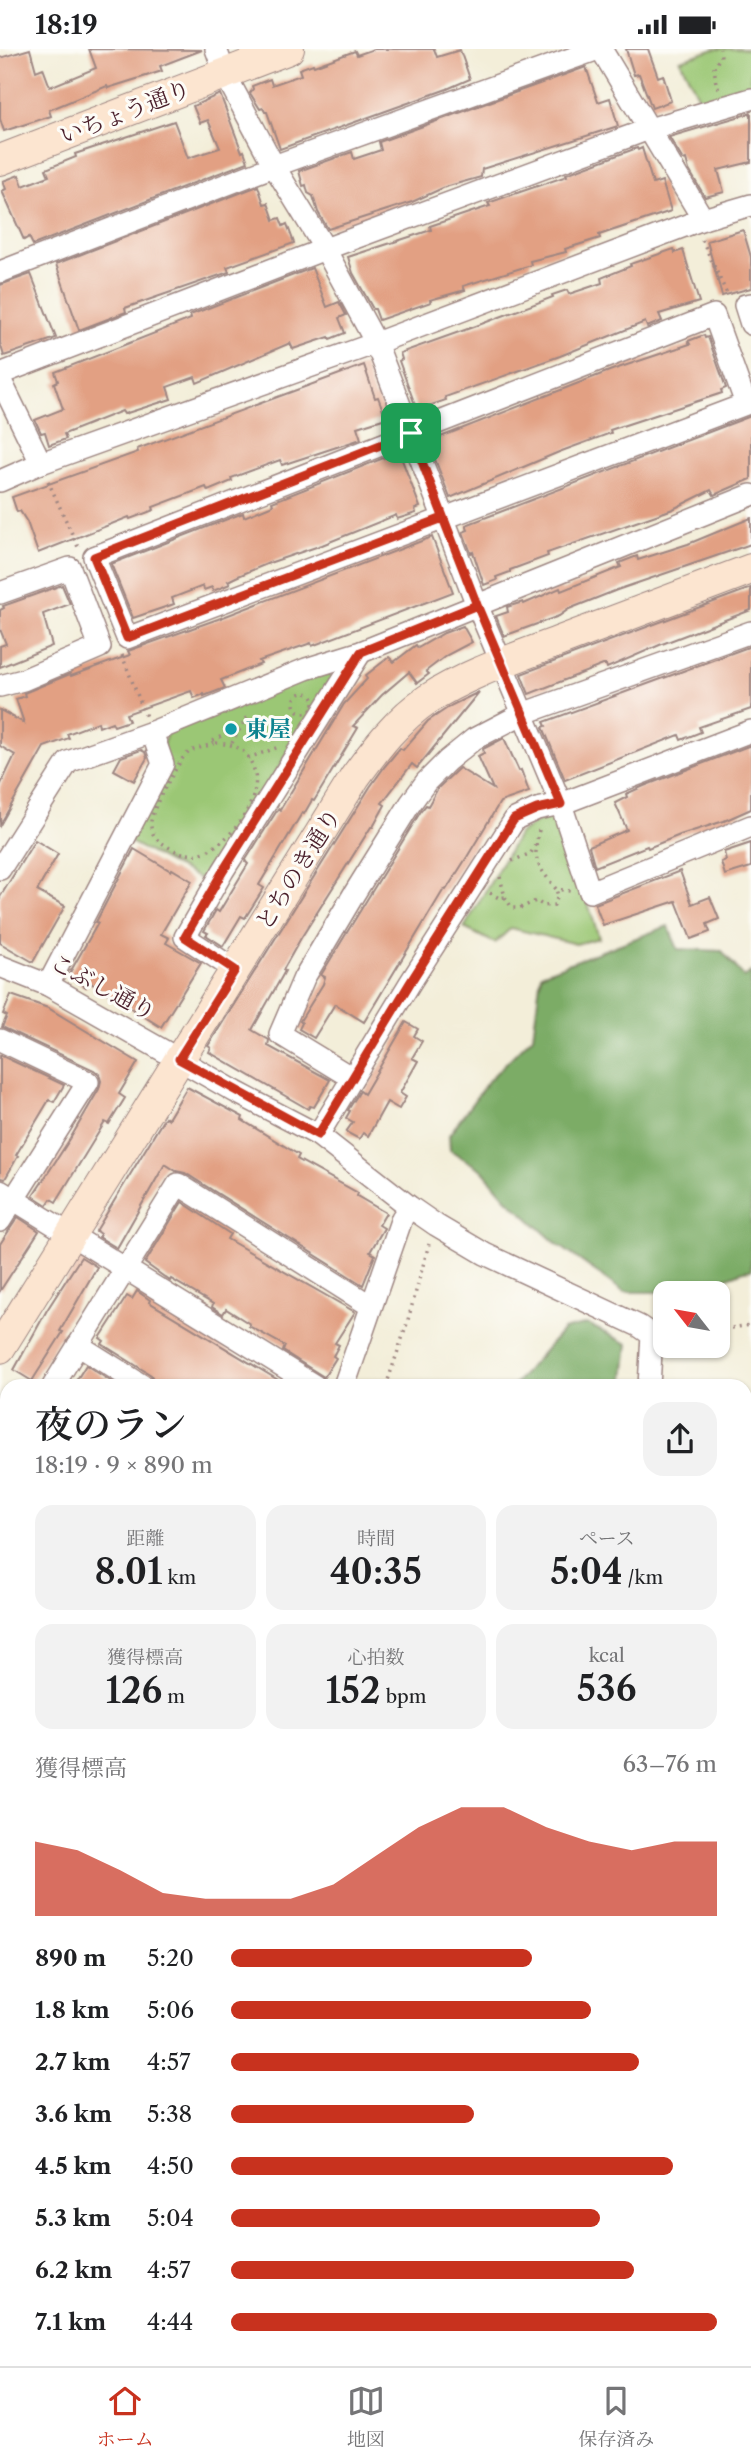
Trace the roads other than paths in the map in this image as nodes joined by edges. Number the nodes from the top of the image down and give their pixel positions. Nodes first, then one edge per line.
1 (289, 49) edge
2 (600, 49) edge
3 (221, 62) edge
4 (751, 99) edge
5 (649, 129) junction
6 (0, 160) edge
7 (274, 166) junction
8 (751, 205) edge
9 (703, 219) junction
10 (325, 249) junction
11 (0, 272) edge
12 (751, 304) edge
13 (751, 324) edge
14 (376, 343) junction
15 (0, 374) edge
16 (0, 379) edge
17 (411, 433) junction
18 (41, 463) junction
19 (0, 481) edge
20 (751, 495) edge
21 (443, 518) junction
22 (751, 569) edge
23 (0, 593) edge
24 (477, 605) junction
25 (751, 632) edge
26 (361, 652) junction
27 (501, 663) junction
28 (0, 686) edge
29 (522, 714) junction
30 (152, 731) junction
31 (751, 731) edge
32 (561, 804) junction
33 (751, 826) edge
34 (0, 869) edge
35 (0, 966) edge
36 (235, 970) junction
37 (48, 985) junction
38 (0, 1041) edge
39 (179, 1059) junction
40 (352, 1078) junction
41 (318, 1135) junction
42 (7, 1195) edge
43 (410, 1207) junction
44 (0, 1221) edge
45 (71, 1234) junction
46 (125, 1269) junction
47 (371, 1305) junction
48 (78, 1345) junction
49 (0, 1348) edge
50 (57, 1379) edge
51 (132, 1379) edge
52 (305, 1379) edge
53 (346, 1379) edge
54 (649, 1379) edge

1 - 3 street, いちょう通り
2 - 5 street
2 - 7 street
3 - 6 street, いちょう通り
3 - 7 street
4 - 5 street
5 - 9 street
5 - 10 street
7 - 10 street
7 - 11 street
8 - 9 street
9 - 14 street
10 - 14 street
10 - 15 street
12 - 13 street
14 - 17 street
14 - 18 street
16 - 18 street
17 - 21 street
17 - 21 street
17 - 21 street
18 - 19 street
20 - 24 street
21 - 24 street
22 - 27 street, とちのき通り
23 - 28 street
24 - 26 street
24 - 27 street
25 - 29 street
26 - 30 street
26 - 36 street
27 - 29 street
27 - 36 street, とちのき通り
29 - 32 street
29 - 40 street
30 - 34 street
30 - 37 street
31 - 32 street
32 - 33 street
32 - 40 street
35 - 37 street, こぶし通り
36 - 39 street, とちのき通り
37 - 39 street, こぶし通り
38 - 42 street
39 - 41 street, こぶし通り
39 - 45 street, とちのき通り
40 - 41 street
41 - 43 street, こぶし通り
42 - 44 street
42 - 45 street
43 - 47 street
43 - 54 street, こぶし通り
45 - 46 street
45 - 49 street, とちのき通り
46 - 47 street
46 - 48 street
46 - 52 street
47 - 53 street
48 - 50 street
48 - 51 street

